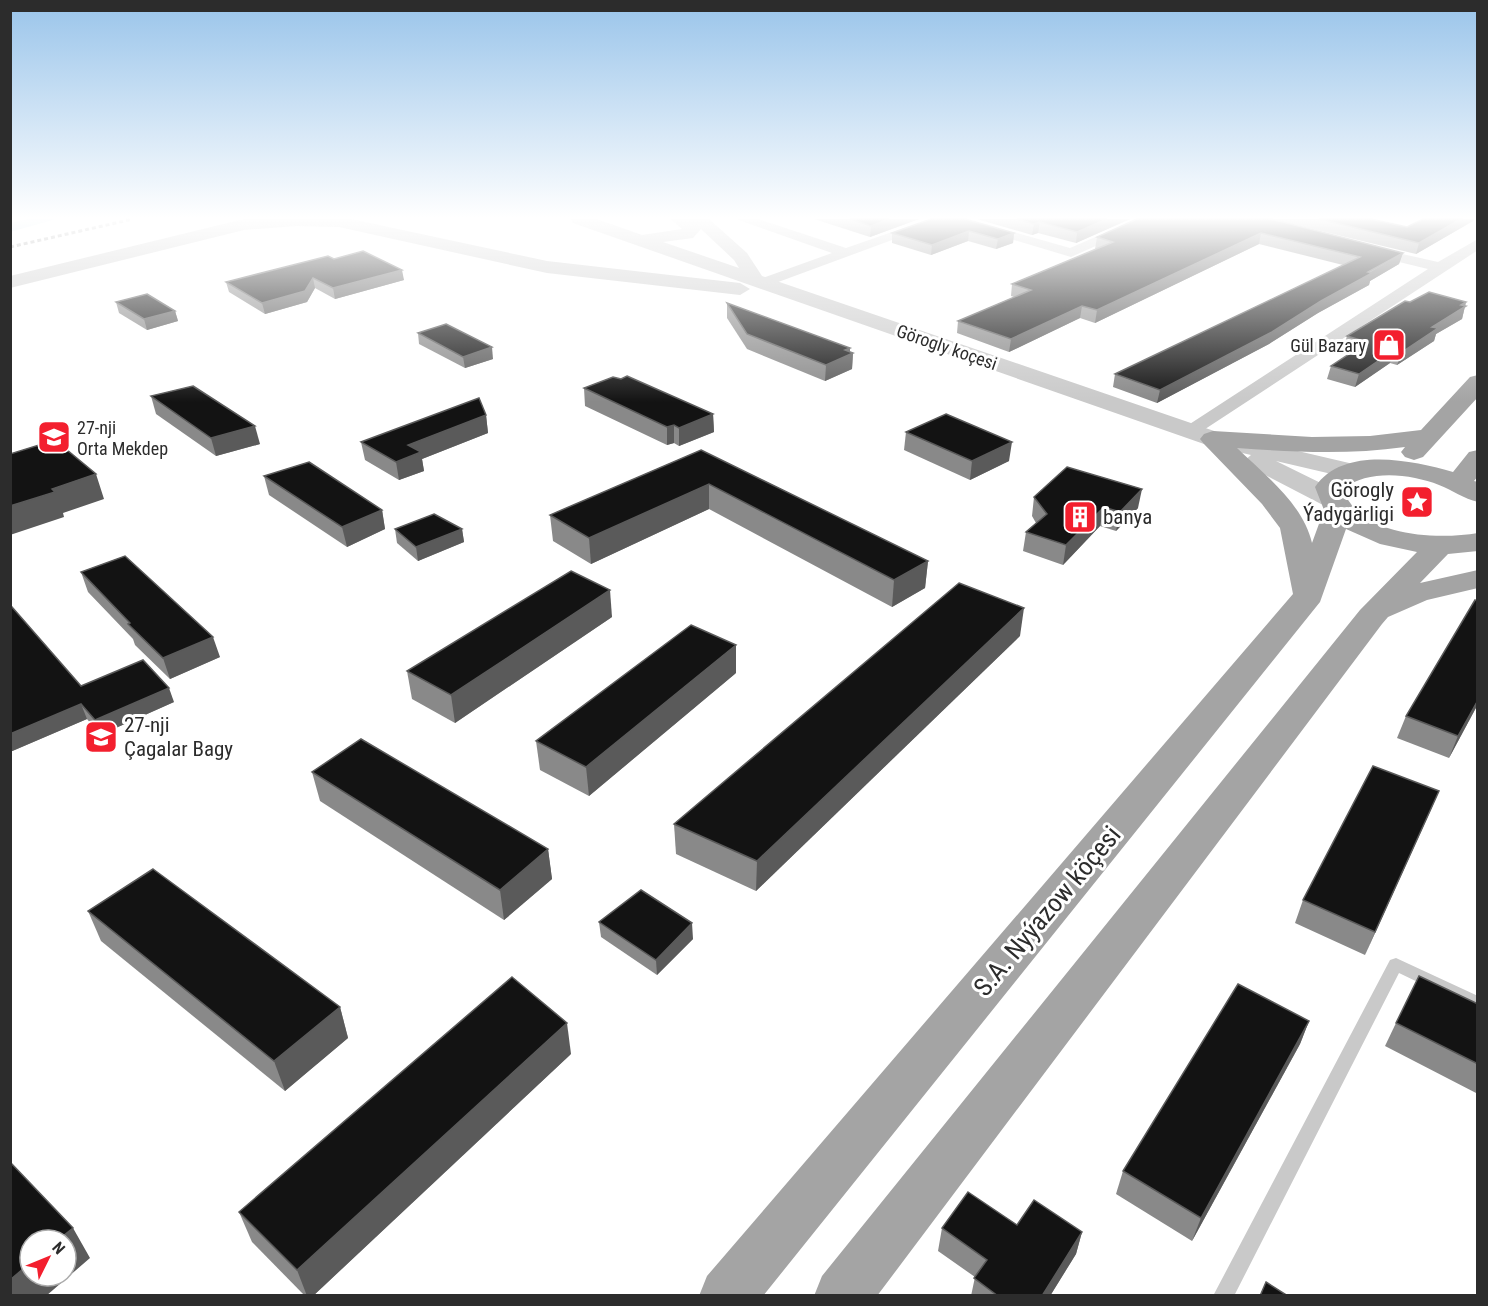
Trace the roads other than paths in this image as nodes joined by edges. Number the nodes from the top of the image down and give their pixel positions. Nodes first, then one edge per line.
1 (665, 280) edge
2 (753, 280) edge
3 (765, 280) edge
4 (1422, 280) edge
5 (759, 282) junction
6 (797, 295) junction
7 (1478, 382) edge
8 (1201, 435) junction
9 (1429, 436) junction
10 (1478, 458) edge
11 (1398, 469) junction
12 (1353, 471) junction
13 (1468, 489) edge
14 (1334, 504) junction
15 (1458, 544) edge
16 (1478, 579) edge
17 (1310, 595) junction
18 (1371, 617) junction
19 (1478, 1004) edge
20 (727, 1296) edge
21 (842, 1296) edge
22 (1223, 1296) edge

1 - 6 street
2 - 5 street, Görogly koçesi
3 - 5 street
4 - 8 street
5 - 6 street, Görogly koçesi
6 - 8 street, Görogly koçesi
7 - 9 main road
8 - 9 main road
8 - 12 street
8 - 14 street
8 - 17 main road
9 - 11 main road
10 - 13 main road
11 - 12 main road
11 - 13 main road
12 - 14 main road, S.A. Nyýazow köçesi
14 - 15 main road
14 - 17 main road, S.A. Nyýazow köçesi
15 - 18 main road
16 - 18 main road
17 - 20 main road, S.A. Nyýazow köçesi
18 - 21 main road
19 - 22 lane

